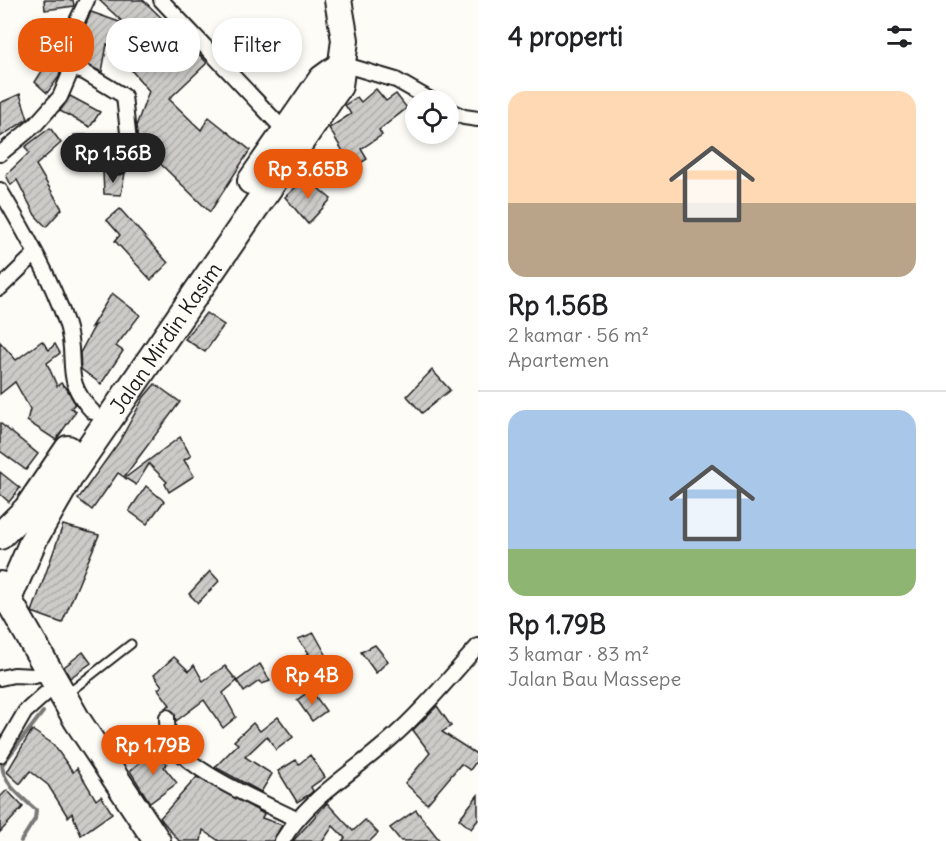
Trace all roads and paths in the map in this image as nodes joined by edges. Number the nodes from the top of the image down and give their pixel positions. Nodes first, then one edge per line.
1 (87, 0) edge
2 (161, 0) edge
3 (338, 0) edge
4 (80, 18) edge
5 (69, 72) edge
6 (84, 72) edge
7 (334, 77) junction
8 (414, 90) edge
9 (459, 114) edge
10 (477, 121) edge
11 (285, 131) junction
12 (0, 154) edge
13 (90, 161) dead end
14 (0, 190) edge
15 (224, 237) junction
16 (35, 254) junction
17 (0, 288) edge
18 (93, 412) junction
19 (0, 536) edge
20 (3, 600) edge
21 (131, 644) dead end
22 (478, 646) edge
23 (0, 678) edge
24 (48, 689) junction
25 (167, 717) dead end
26 (0, 755) edge
27 (296, 819) junction
28 (141, 841) edge
29 (157, 841) edge
30 (282, 841) edge

1 - 4 street
2 - 11 street
3 - 7 highway
5 - 12 street
6 - 13 street
7 - 8 street
7 - 11 highway, Jalan Mirdin Kasim
7 - 15 highway, Jalan Mirdin Kasim
9 - 10 street
11 - 15 highway, Jalan Mirdin Kasim
14 - 16 street
15 - 18 highway, Jalan Mirdin Kasim
15 - 20 highway, Jalan Mirdin Kasim
16 - 17 street
16 - 18 street
18 - 19 highway, Jalan Mirdin Kasim
20 - 24 highway
20 - 24 highway
21 - 24 lane
22 - 27 street
23 - 24 street
24 - 26 street
24 - 28 highway
24 - 29 highway
25 - 27 street
27 - 30 street

